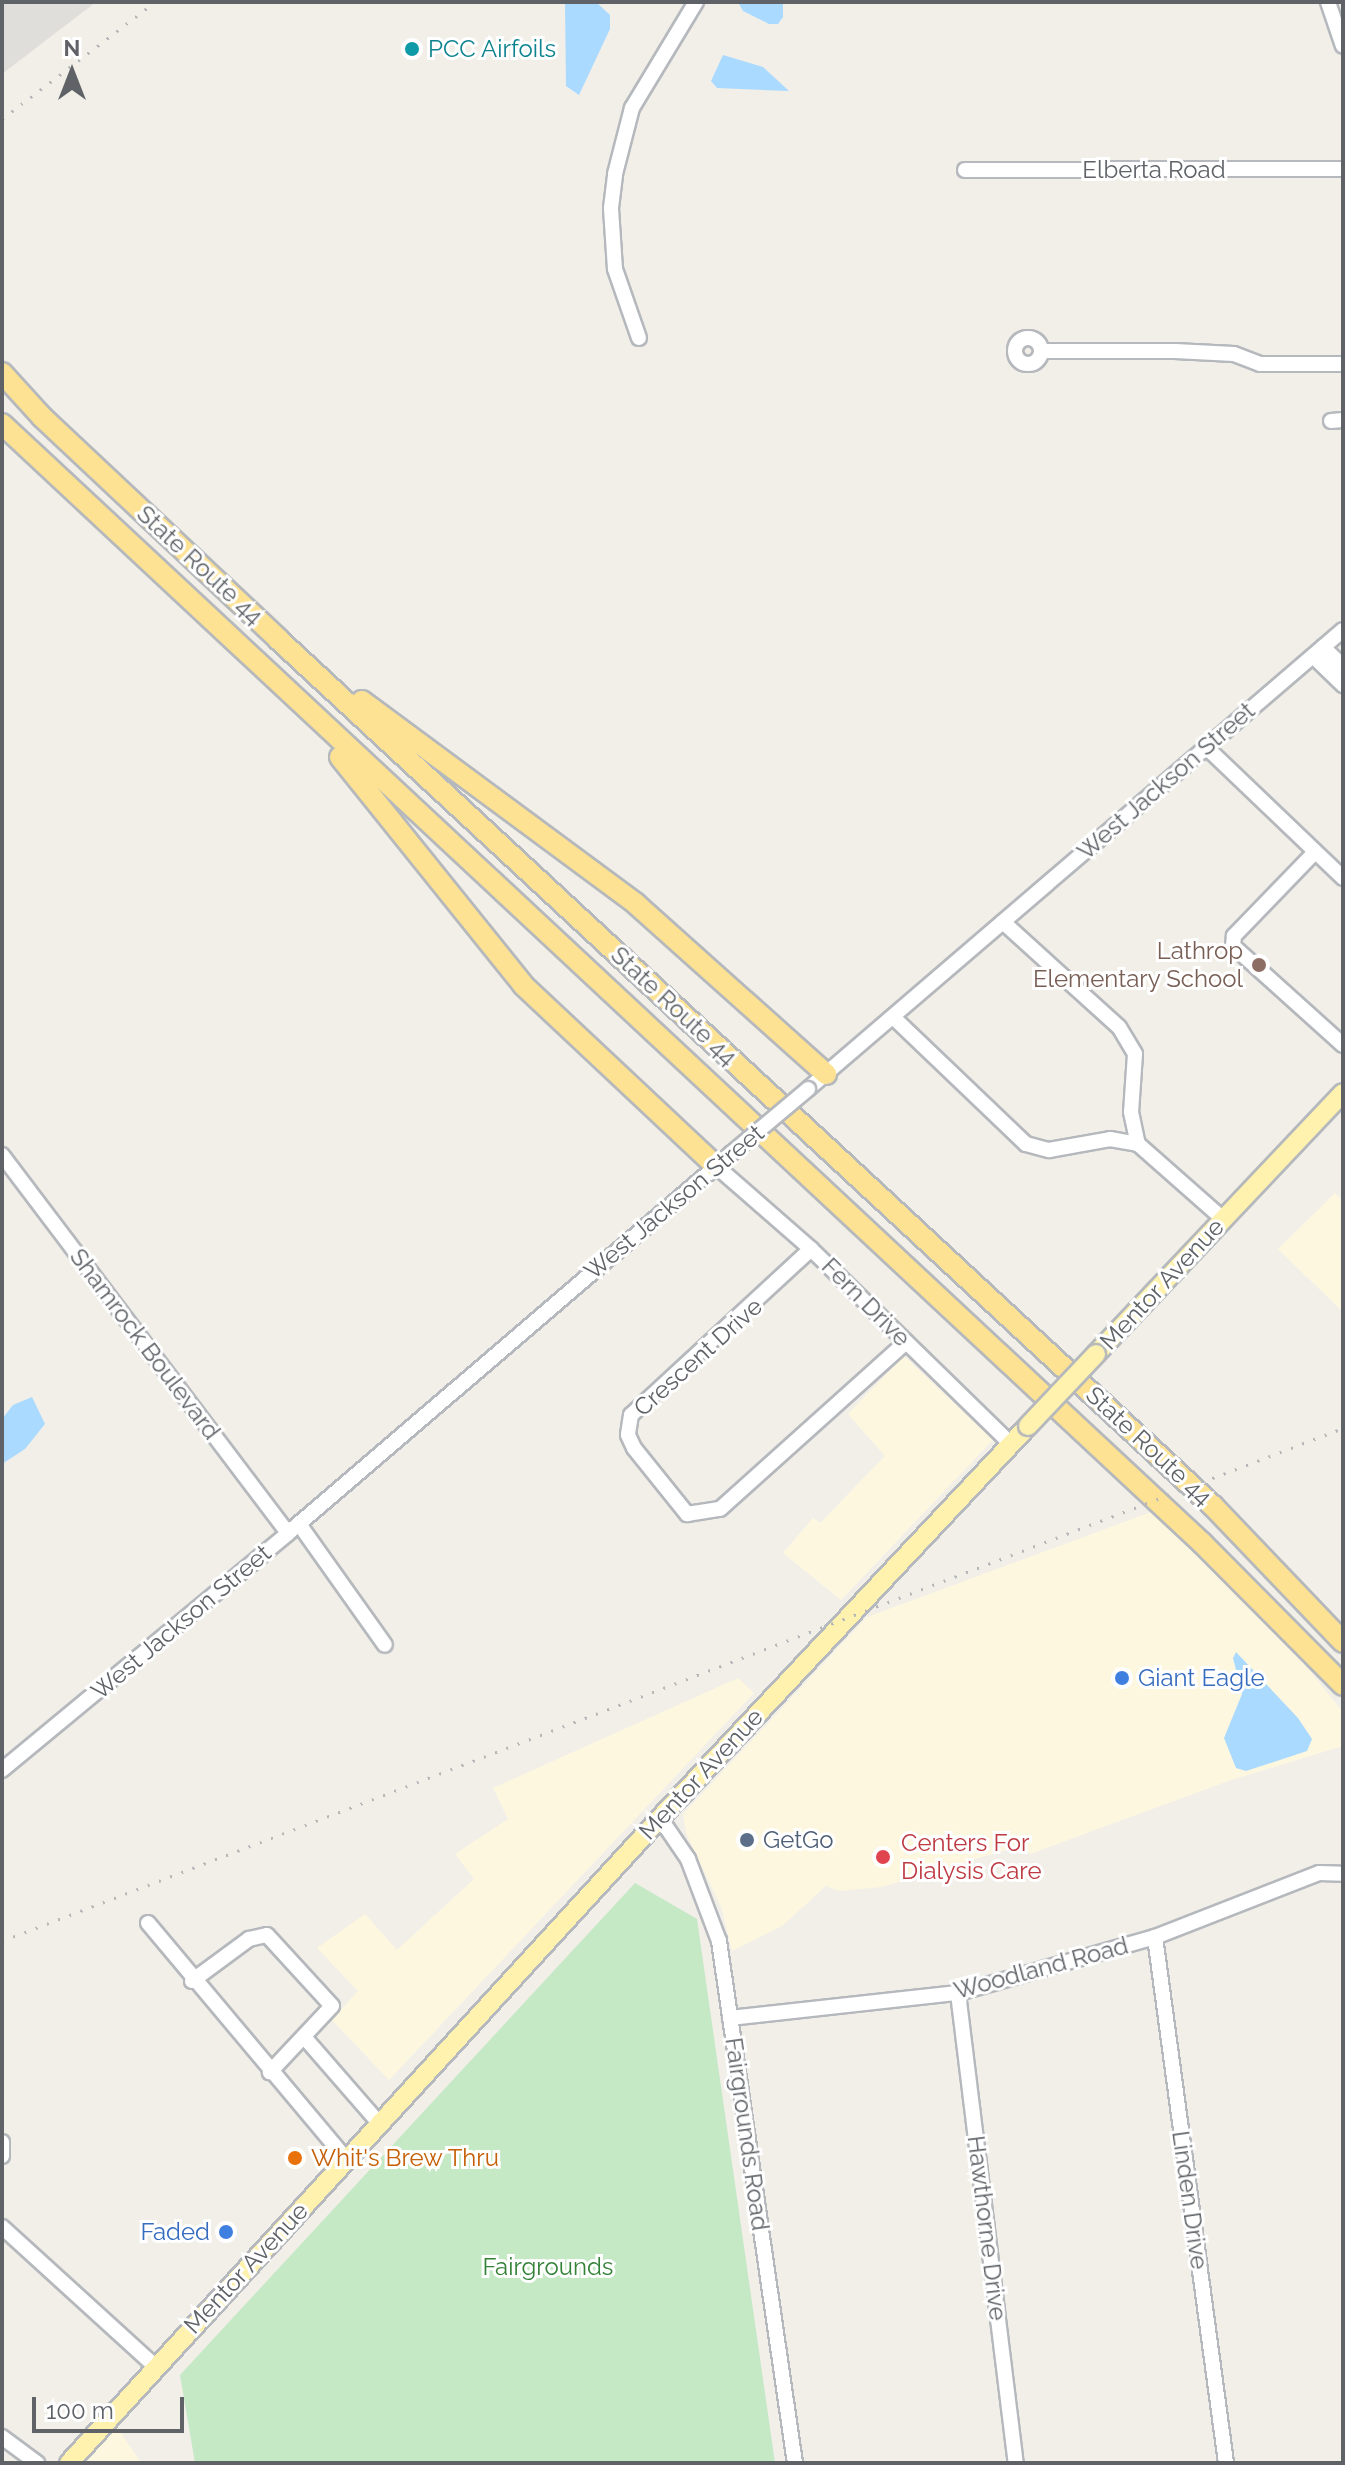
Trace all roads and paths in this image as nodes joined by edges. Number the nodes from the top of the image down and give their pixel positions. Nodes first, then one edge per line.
1 (696, 2) edge
2 (1328, 2) edge
3 (1343, 46) edge
4 (1343, 169) edge
5 (965, 170) dead end
6 (639, 338) dead end
7 (1041, 351) dead end
8 (1343, 364) edge
9 (2, 373) edge
10 (2, 424) edge
11 (1343, 630) edge
12 (278, 639) junction
13 (1318, 651) junction
14 (1343, 666) edge
15 (1343, 685) edge
16 (286, 693) junction
17 (1205, 746) junction
18 (1315, 852) junction
19 (1343, 878) edge
20 (1003, 922) junction
21 (893, 1017) junction
22 (1343, 1045) edge
23 (826, 1074) junction
24 (1343, 1093) edge
25 (1138, 1144) junction
26 (2, 1155) edge
27 (716, 1166) junction
28 (1223, 1219) junction
29 (811, 1249) junction
30 (906, 1342) junction
31 (1011, 1444) junction
32 (294, 1529) junction
33 (1343, 1642) edge
34 (385, 1645) dead end
35 (1343, 1685) edge
36 (2, 1770) edge
37 (660, 1818) junction
38 (1342, 1873) edge
39 (148, 1923) dead end
40 (1155, 1937) junction
41 (192, 1981) junction
42 (958, 1993) junction
43 (730, 2018) junction
44 (305, 2038) junction
45 (270, 2072) junction
46 (379, 2123) junction
47 (2, 2142) edge
48 (2, 2156) edge
49 (346, 2159) junction
50 (2, 2227) edge
51 (155, 2366) junction
52 (2, 2437) edge
53 (37, 2463) edge
54 (69, 2463) edge
55 (795, 2463) edge
56 (1016, 2463) edge
57 (1226, 2463) edge

1 - 6 street
2 - 3 street
4 - 5 street, Elberta Road
7 - 8 street
9 - 12 highway, State Route 44
10 - 16 highway, State Route 44
11 - 13 street, West Jackson Street
12 - 23 highway
12 - 33 highway, State Route 44
13 - 14 street
13 - 15 street
13 - 17 street, West Jackson Street
16 - 27 highway
16 - 35 highway, State Route 44
17 - 18 street
17 - 20 street, West Jackson Street
18 - 19 street
18 - 22 street
20 - 21 street, West Jackson Street
20 - 25 street
21 - 23 street, West Jackson Street
21 - 25 street
23 - 27 street, West Jackson Street, bridge
24 - 28 main road, Mentor Avenue
25 - 28 street
26 - 32 street, Shamrock Boulevard
27 - 29 street, Fern Drive
27 - 32 street, West Jackson Street
28 - 31 main road, Mentor Avenue, bridge
29 - 30 street, Fern Drive
29 - 30 street, Crescent Drive
30 - 31 street, Fern Drive
31 - 37 main road, Mentor Avenue
32 - 34 street, Shamrock Boulevard
32 - 36 street, West Jackson Street
37 - 43 street, Fairgrounds Road
37 - 46 main road, Mentor Avenue
38 - 40 street, Woodland Road
39 - 41 street
40 - 42 street, Woodland Road
40 - 57 street, Linden Drive
41 - 44 street
41 - 45 street
42 - 43 street, Woodland Road
42 - 56 street, Hawthorne Drive
43 - 55 street, Fairgrounds Road
44 - 45 street
44 - 46 street
45 - 49 street
46 - 49 main road, Mentor Avenue
47 - 48 street
49 - 51 main road, Mentor Avenue
50 - 51 street
51 - 54 main road, Mentor Avenue
52 - 53 street

